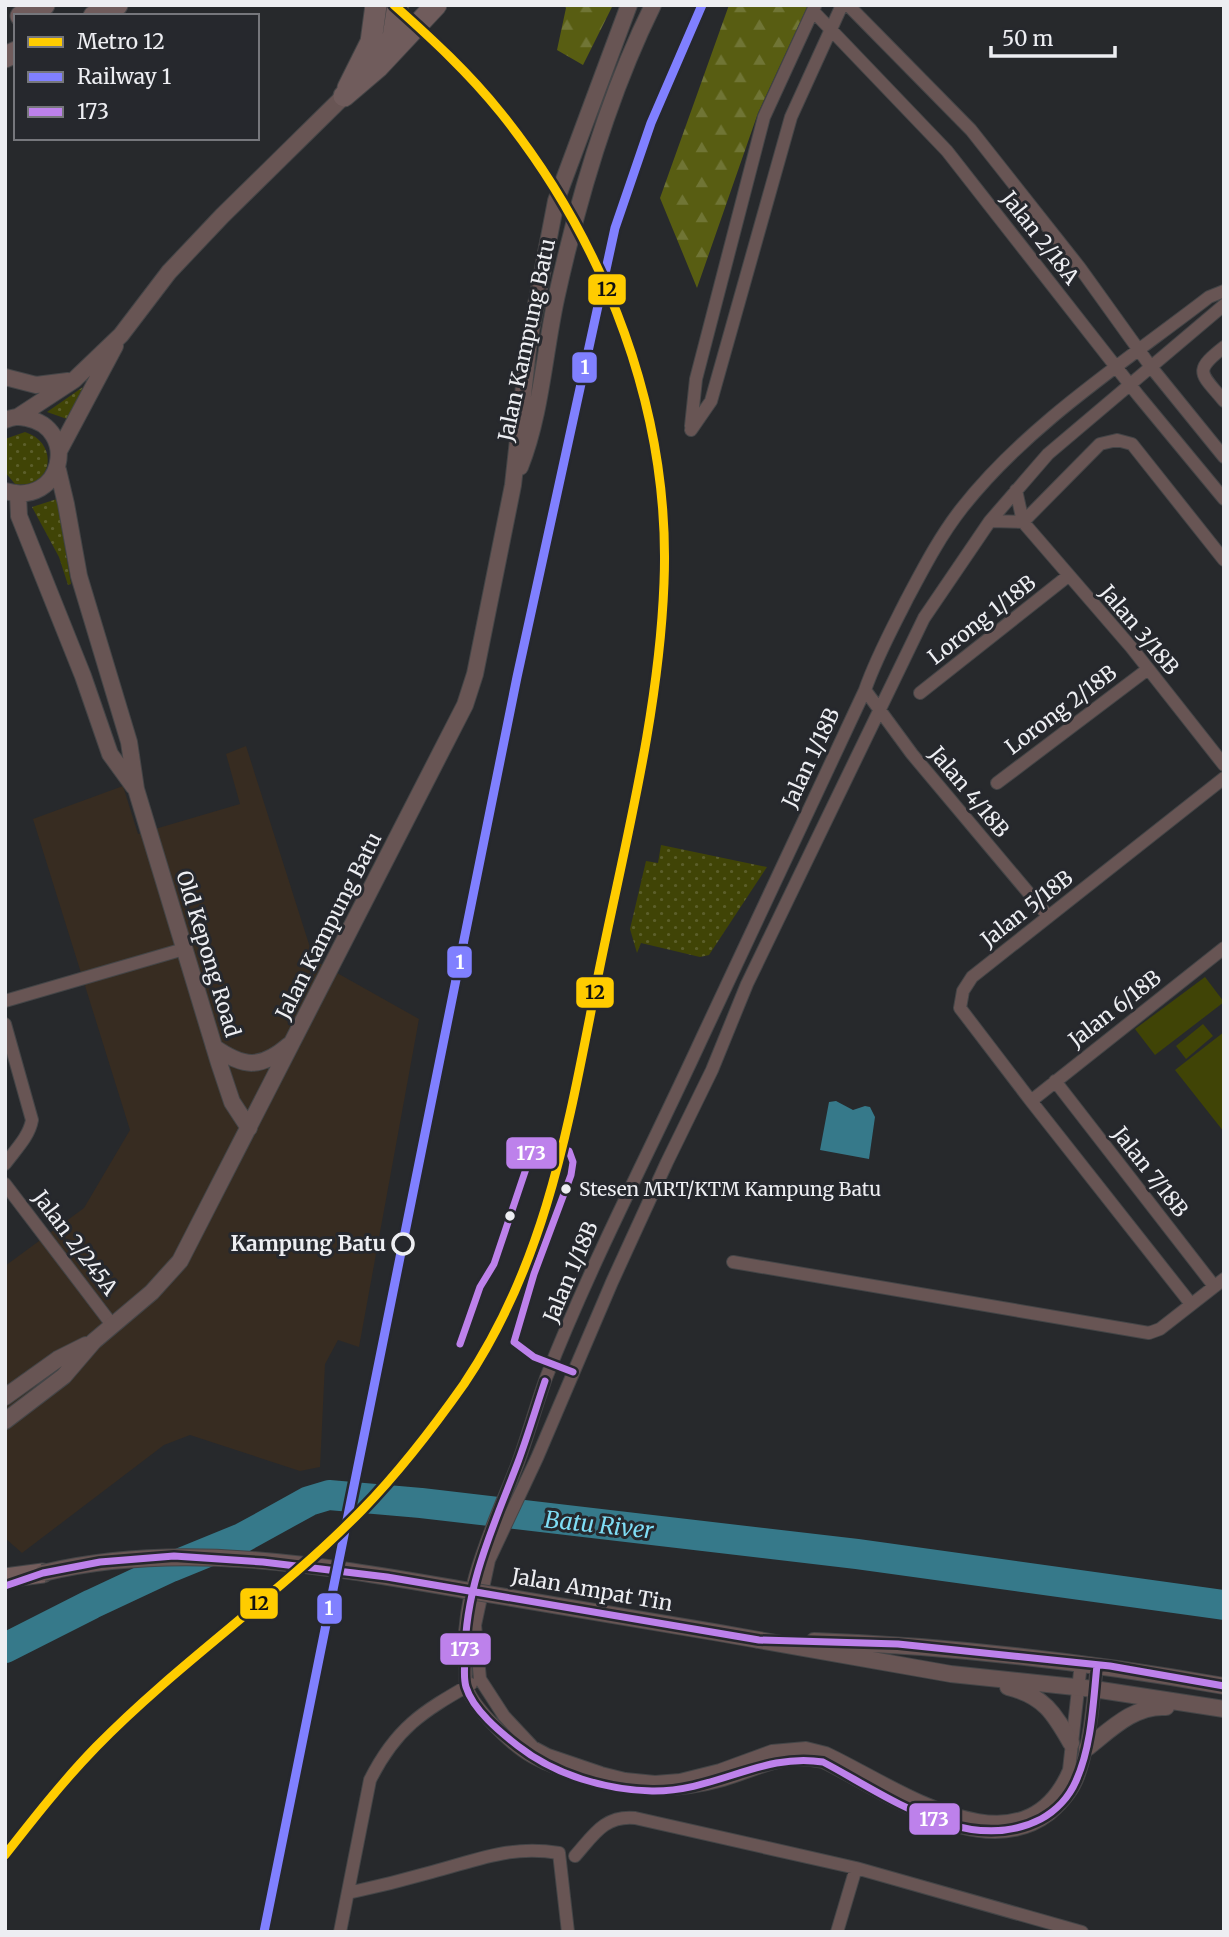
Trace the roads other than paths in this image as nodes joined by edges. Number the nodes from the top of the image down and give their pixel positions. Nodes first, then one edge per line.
1 (44, 5) edge
2 (117, 5) edge
3 (376, 5) edge
4 (398, 5) edge
5 (436, 5) edge
6 (629, 5) edge
7 (653, 5) edge
8 (842, 5) edge
9 (848, 5) edge
10 (814, 8) edge
11 (25, 14) edge
12 (98, 14) edge
13 (831, 30) junction
14 (378, 67) junction
15 (344, 96) junction
16 (1224, 291) edge
17 (1224, 305) edge
18 (121, 335) junction
19 (706, 339) junction
20 (727, 344) junction
21 (1224, 346) edge
22 (1140, 351) junction
23 (1151, 367) junction
24 (1117, 368) junction
25 (5, 377) edge
26 (74, 380) junction
27 (1130, 384) junction
28 (1224, 401) edge
29 (10, 417) edge
30 (59, 451) junction
31 (1224, 457) edge
32 (58, 470) junction
33 (513, 485) junction
34 (1016, 490) junction
35 (9, 493) edge
36 (1224, 499) edge
37 (990, 521) junction
38 (1023, 522) junction
39 (1224, 560) edge
40 (1068, 576) junction
41 (1148, 669) junction
42 (865, 690) junction
43 (920, 693) dead end
44 (879, 711) junction
45 (1224, 765) edge
46 (1224, 778) edge
47 (998, 783) dead end
48 (136, 789) junction
49 (1048, 916) junction
50 (1224, 948) edge
51 (184, 949) junction
52 (5, 1001) edge
53 (5, 1024) edge
54 (294, 1041) junction
55 (214, 1047) junction
56 (1055, 1081) junction
57 (1031, 1101) junction
58 (248, 1128) junction
59 (5, 1164) edge
60 (5, 1184) edge
61 (733, 1262) dead end
62 (1219, 1282) edge
63 (1191, 1304) junction
64 (113, 1326) junction
65 (94, 1341) junction
66 (552, 1365) junction
67 (573, 1372) junction
68 (545, 1381) junction
69 (567, 1385) junction
70 (5, 1397) edge
71 (5, 1421) edge
72 (485, 1558) junction
73 (43, 1573) joint
74 (5, 1582) edge
75 (759, 1640) junction
76 (1089, 1664) junction
77 (951, 1674) junction
78 (481, 1679) junction
79 (1224, 1686) edge
80 (466, 1687) junction
81 (1077, 1687) junction
82 (1094, 1689) junction
83 (1224, 1710) edge
84 (1079, 1746) junction
85 (575, 1856) dead end
86 (856, 1868) junction
87 (348, 1893) junction
88 (340, 1932) edge
89 (568, 1932) edge
90 (837, 1932) edge
91 (1082, 1932) edge

1 - 11 highway
2 - 12 highway
3 - 15 highway
4 - 14 highway
5 - 14 highway
6 - 33 street, Jalan Kampung Batu
7 - 33 street, Jalan Kampung Batu
8 - 13 street
9 - 22 street, Jalan 2/18A
10 - 13 street, Jalan 2/18A
10 - 19 street
13 - 20 street
13 - 24 street, Jalan 2/18A
14 - 15 highway
15 - 18 street
16 - 22 street, Jalan 1/18B
17 - 23 street, Jalan 1/18B
18 - 26 street
18 - 30 street
19 - 20 street
19 - 20 street
21 - 28 street
22 - 23 street, Jalan 2/18A
22 - 24 street, Jalan 1/18B
23 - 27 street, Jalan 1/18B
23 - 31 street, Jalan 2/18A
24 - 27 street, Jalan 2/18A
24 - 42 street, Jalan 1/18B
25 - 26 street
26 - 29 street
27 - 34 street, Jalan 1/18B
27 - 36 street, Jalan 2/18A
29 - 30 street
30 - 32 street, Old Kepong Road
32 - 35 street
32 - 48 street, Old Kepong Road
33 - 54 street, Jalan Kampung Batu
34 - 37 street, Jalan 1/18B
34 - 38 street
35 - 48 street, Old Kepong Road
37 - 38 street
37 - 44 street, Jalan 1/18B
38 - 39 street
38 - 40 street, Jalan 3/18B
40 - 41 street, Jalan 3/18B
40 - 43 street, Lorong 1/18B
41 - 45 street, Jalan 3/18B
41 - 47 street, Lorong 2/18B
42 - 44 street, Jalan 4/18B
42 - 66 street, Jalan 1/18B
44 - 49 street, Jalan 4/18B
44 - 67 street, Jalan 1/18B
46 - 49 street, Jalan 5/18B
48 - 51 street, Old Kepong Road
49 - 57 street, Jalan 5/18B
50 - 56 street, Jalan 6/18B
51 - 52 street
51 - 55 street, Old Kepong Road
53 - 59 street
54 - 55 street
54 - 58 street, Jalan Kampung Batu
55 - 58 street, Old Kepong Road
56 - 57 street, Jalan 6/18B
56 - 62 street, Jalan 7/18B
57 - 63 street
58 - 64 street, Jalan Kampung Batu
60 - 64 street, Jalan 2/245A
61 - 63 street
62 - 63 street
64 - 65 street, Jalan Kampung Batu
65 - 70 street, Jalan Kampung Batu
65 - 71 street, Jalan Kampung Batu
66 - 67 street
66 - 68 street, Jalan 1/18B
67 - 69 street, Jalan 1/18B
68 - 69 street
68 - 72 street, Jalan 1/18B
69 - 72 street, Jalan 1/18B
72 - 78 street, Jalan 1/18B
72 - 80 street, Jalan 1/18B
73 - 74 main road
73 - 75 street, Jalan Ampat Tin, bridge
75 - 76 street, Jalan Ampat Tin
75 - 77 street, Jalan Ampat Tin
76 - 79 street, Jalan Ampat Tin
76 - 81 street, Jalan 1/18B
76 - 82 street, Jalan 1/18B
77 - 81 street, Jalan Ampat Tin
77 - 84 street
78 - 80 street
78 - 84 street, Jalan 1/18B
80 - 84 street, Jalan 1/18B
80 - 87 street
81 - 82 street, Jalan Ampat Tin
81 - 84 street, Jalan 1/18B
82 - 83 street, Jalan Ampat Tin
82 - 84 street, Jalan 1/18B
83 - 84 street
85 - 86 street
86 - 90 street
86 - 91 street
87 - 88 street
87 - 89 street

